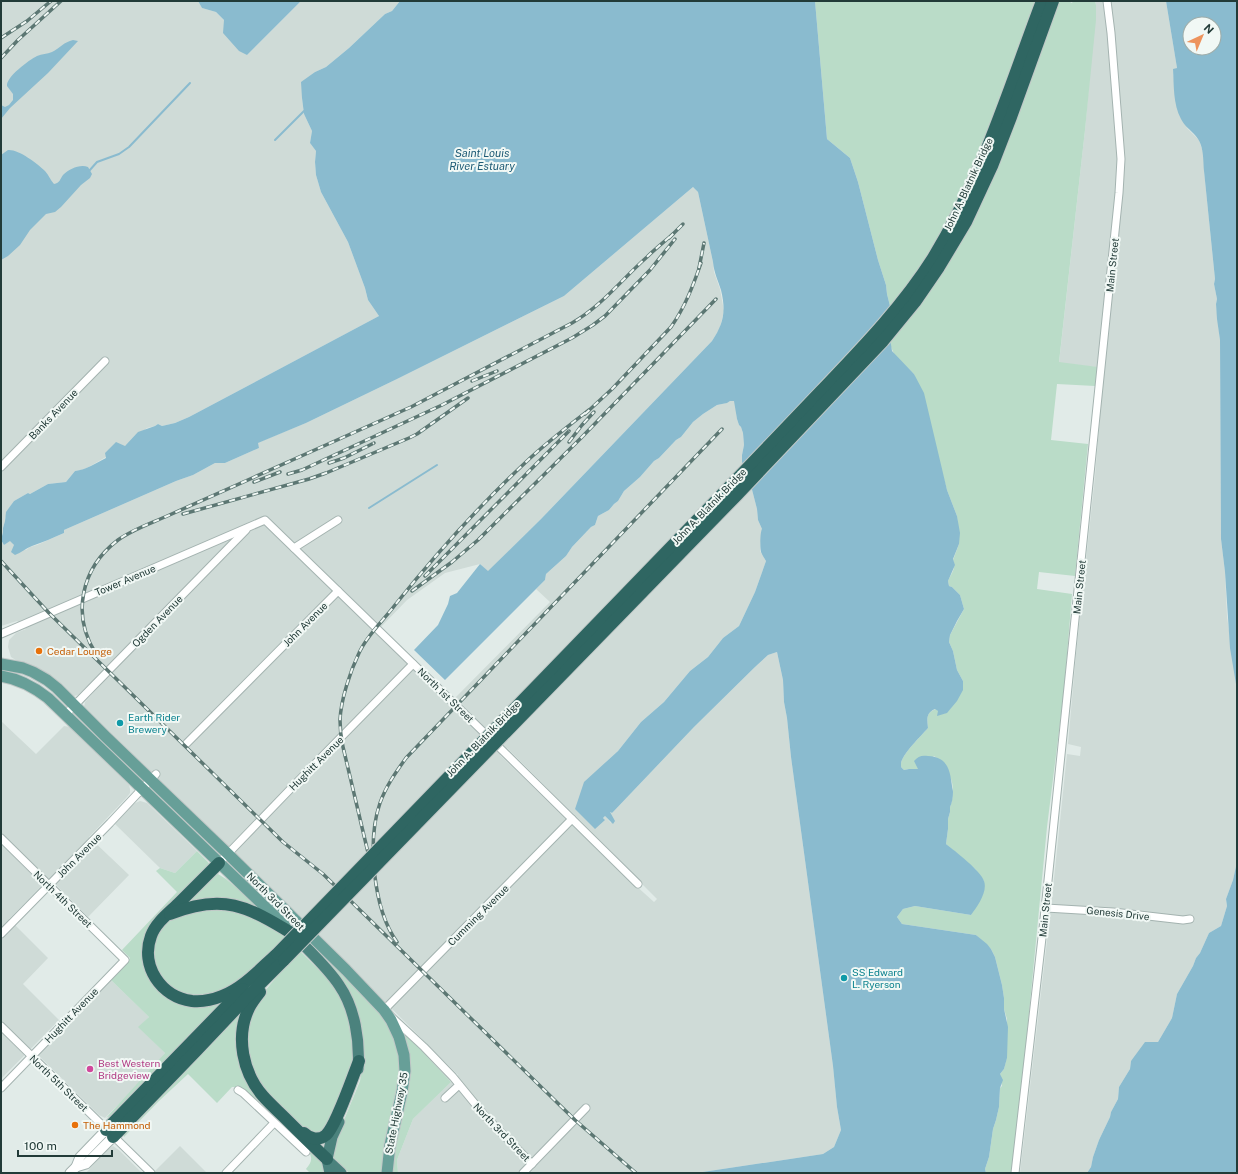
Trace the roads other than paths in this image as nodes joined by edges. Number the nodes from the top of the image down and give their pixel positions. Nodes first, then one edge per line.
1 (1042, 1) edge
2 (1053, 1) edge
3 (1108, 1) edge
4 (105, 361) dead end
5 (1, 467) edge
6 (338, 520) dead end
7 (249, 527) junction
8 (294, 548) junction
9 (338, 590) junction
10 (1, 634) edge
11 (1, 664) edge
12 (413, 664) junction
13 (1, 676) edge
14 (76, 705) junction
15 (65, 715) junction
16 (187, 743) dead end
17 (153, 777) junction
18 (142, 789) junction
19 (572, 820) junction
20 (1, 838) edge
21 (228, 854) junction
22 (219, 863) junction
23 (638, 884) dead end
24 (49, 885) junction
25 (1046, 908) junction
26 (167, 915) junction
27 (1190, 919) dead end
28 (1, 934) edge
29 (293, 934) junction
30 (280, 957) junction
31 (125, 960) joint
32 (384, 1010) junction
33 (1, 1026) edge
34 (32, 1056) junction
35 (359, 1061) junction
36 (459, 1084) junction
37 (1, 1088) edge
38 (238, 1090) dead end
39 (445, 1098) dead end
40 (267, 1100) junction
41 (586, 1108) dead end
42 (274, 1123) junction
43 (110, 1133) junction
44 (306, 1152) dead end
45 (327, 1159) junction
46 (532, 1164) junction
47 (73, 1170) edge
48 (151, 1173) edge
49 (226, 1173) edge
50 (330, 1173) edge
51 (341, 1173) edge
52 (387, 1173) edge
53 (523, 1173) edge
54 (1015, 1173) edge

1 - 30 highway, John A. Blatnik Bridge, bridge
2 - 30 highway, John A. Blatnik Bridge, bridge
3 - 25 street, Main Street
4 - 5 street, Banks Avenue
6 - 8 street
7 - 8 street, North 1st Street
7 - 10 street, Tower Avenue
7 - 14 street, Ogden Avenue
8 - 9 street, North 1st Street
9 - 12 street, North 1st Street
9 - 16 street, John Avenue
11 - 14 main road, North 3rd Street
12 - 19 street, North 1st Street
12 - 21 street, Hughitt Avenue
13 - 15 main road, North 3rd Street
14 - 15 street, Ogden Avenue
14 - 17 main road, North 3rd Street
15 - 18 main road, North 3rd Street
17 - 18 street, John Avenue
17 - 21 main road, North 3rd Street
18 - 22 main road, North 3rd Street
18 - 24 street, John Avenue
19 - 23 street, North 1st Street
19 - 32 street, Cumming Avenue
20 - 24 street, North 4th Street
21 - 22 street, Hughitt Avenue
21 - 32 main road, North 3rd Street
22 - 26 highway
22 - 29 main road, North 3rd Street
24 - 28 street, John Avenue
24 - 31 street, North 4th Street
25 - 27 street, Genesis Drive
25 - 54 street, Main Street
26 - 29 highway
26 - 30 highway
29 - 35 highway, North 3rd Street
30 - 40 highway
30 - 43 highway
31 - 34 street, Hughitt Avenue
32 - 36 street, North 3rd Street
32 - 52 main road, State Highway 35
33 - 34 street, North 5th Street
34 - 37 street, Hughitt Avenue
34 - 43 street, North 5th Street
35 - 40 highway
35 - 45 highway, North 3rd Street
36 - 39 street
36 - 46 street, North 3rd Street
38 - 42 street
40 - 45 highway
41 - 46 street
42 - 44 street
42 - 49 street
43 - 47 street
43 - 48 street, North 5th Street
45 - 50 highway
45 - 51 highway
46 - 53 street

